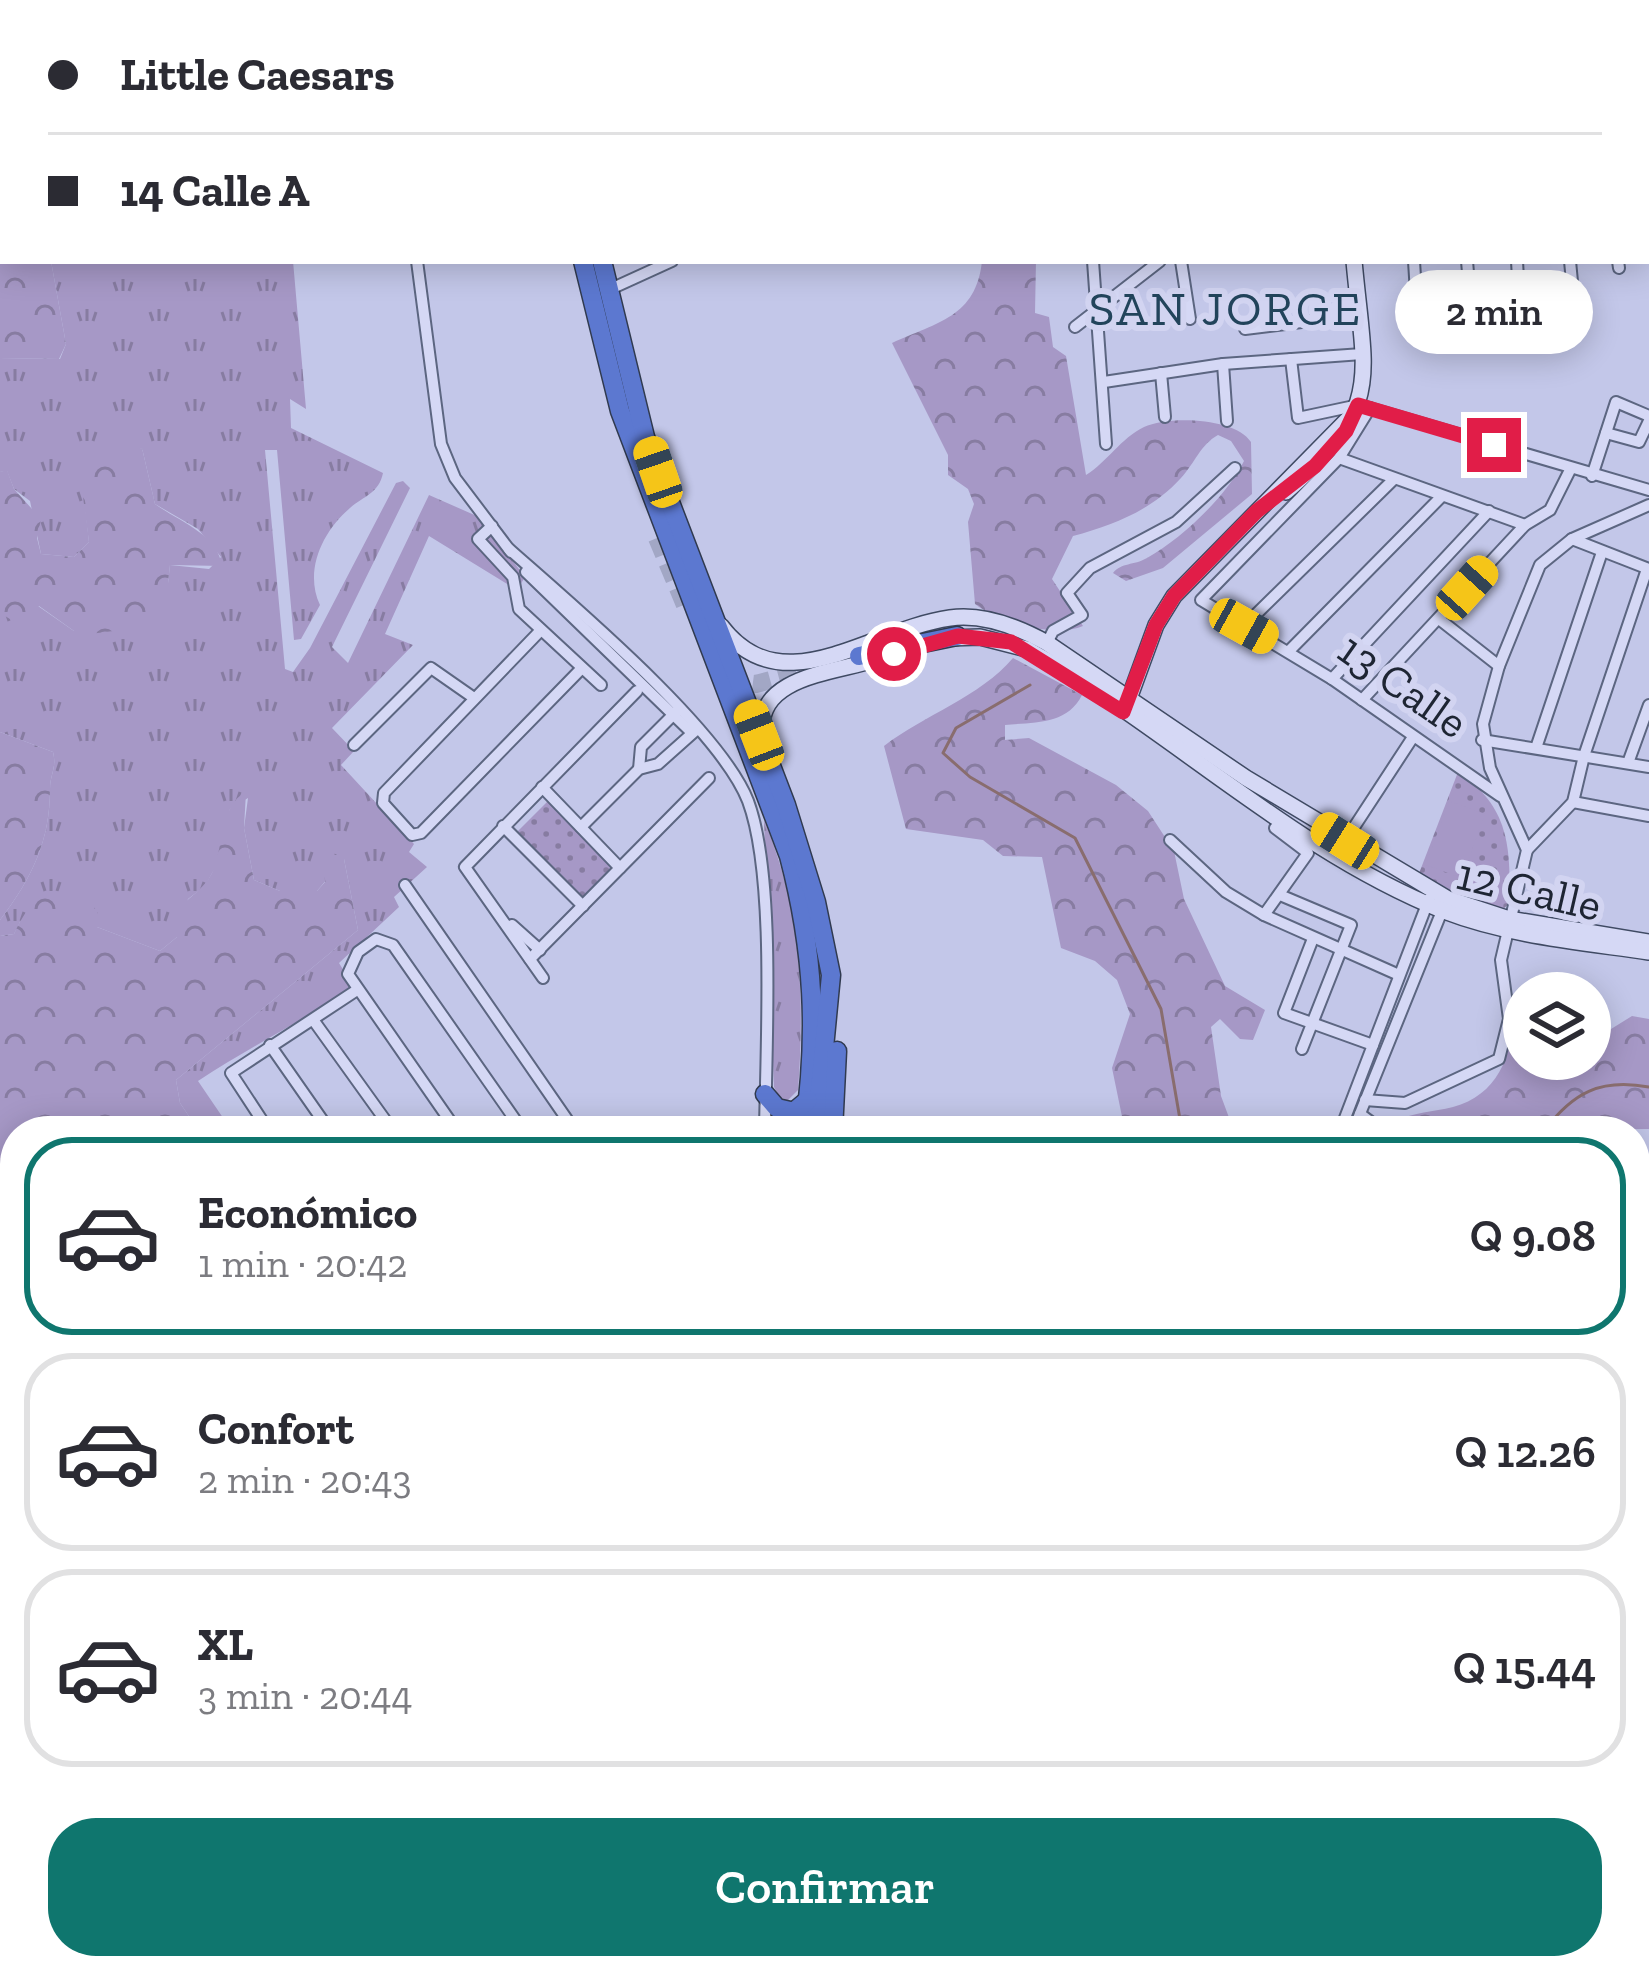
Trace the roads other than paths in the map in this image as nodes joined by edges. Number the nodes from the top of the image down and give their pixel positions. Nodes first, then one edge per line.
1 (417, 264) edge
2 (584, 264) edge
3 (603, 264) edge
4 (632, 264) edge
5 (666, 264) edge
6 (1094, 264) edge
7 (1156, 264) edge
8 (1181, 264) edge
9 (1354, 264) edge
10 (1414, 264) edge
11 (1467, 264) edge
12 (1517, 264) edge
13 (1570, 264) edge
14 (1573, 292) dead end
15 (1417, 293) dead end
16 (1099, 307) junction
17 (1471, 308) dead end
18 (1520, 314) dead end
19 (1358, 315) junction
20 (1190, 319) dead end
21 (1075, 327) dead end
22 (1245, 329) dead end
23 (1362, 354) junction
24 (1291, 359) junction
25 (1223, 364) junction
26 (1161, 373) junction
27 (1104, 382) junction
28 (1360, 410) junction
29 (1165, 417) dead end
30 (1649, 418) edge
31 (1227, 421) dead end
32 (625, 428) junction
33 (1606, 434) junction
34 (1106, 444) dead end
35 (1339, 458) junction
36 (1235, 468) dead end
37 (1571, 468) junction
38 (1592, 476) junction
39 (1394, 479) junction
40 (1649, 490) edge
41 (1442, 497) junction
42 (1649, 505) edge
43 (1489, 511) junction
44 (1525, 524) junction
45 (492, 526) junction
46 (657, 538) tunnel mouth
47 (1572, 539) junction
48 (1602, 552) junction
49 (1648, 569) edge
50 (712, 614) junction
51 (1438, 620) junction
52 (1244, 626) junction
53 (960, 627) junction
54 (541, 630) junction
55 (1047, 643) junction
56 (1289, 651) junction
57 (859, 656) tunnel mouth
58 (1499, 666) junction
59 (582, 668) junction
60 (1332, 679) junction
61 (601, 685) dead end
62 (638, 692) dead end
63 (474, 698) junction
64 (1362, 700) junction
65 (1127, 705) junction
66 (1649, 705) edge
67 (676, 712) junction
68 (695, 731) junction
69 (1413, 737) junction
70 (1482, 740) junction
71 (354, 745) dead end
72 (1536, 748) junction
73 (1584, 756) junction
74 (1628, 763) junction
75 (1649, 767) edge
76 (639, 769) junction
77 (775, 775) junction
78 (709, 778) dead end
79 (542, 788) junction
80 (1503, 798) junction
81 (1574, 802) junction
82 (1649, 816) edge
83 (503, 826) junction
84 (580, 827) junction
85 (1275, 828) dead end
86 (1170, 841) dead end
87 (1345, 841) junction
88 (1527, 850) junction
89 (620, 868) junction
90 (405, 885) dead end
91 (1280, 895) junction
92 (1438, 901) junction
93 (583, 906) junction
94 (1264, 915) junction
95 (1508, 924) junction
96 (1312, 941) junction
97 (1649, 941) edge
98 (1340, 952) junction
99 (1649, 952) edge
100 (535, 955) junction
101 (830, 975) junction
102 (1400, 975) junction
103 (542, 978) dead end
104 (357, 990) junction
105 (314, 1021) junction
106 (1314, 1023) junction
107 (270, 1045) junction
108 (1373, 1045) junction
109 (1302, 1049) dead end
110 (765, 1094) junction
111 (808, 1100) junction
112 (1365, 1100) junction
113 (790, 1111) junction
114 (1360, 1114) joint
115 (259, 1116) edge
116 (320, 1116) edge
117 (382, 1116) edge
118 (446, 1116) edge
119 (513, 1116) edge
120 (565, 1116) edge
121 (767, 1116) edge
122 (784, 1116) edge
123 (806, 1116) edge
124 (817, 1116) edge
125 (832, 1116) edge
126 (1346, 1116) edge
127 (1363, 1116) edge

1 - 45 street
2 - 32 highway
3 - 50 highway
4 - 5 street
6 - 16 street
7 - 16 street
8 - 20 street
9 - 19 main road
10 - 15 street
11 - 17 street
12 - 18 street
13 - 14 street
16 - 21 street
16 - 27 street
19 - 22 street
19 - 23 main road
23 - 24 street
23 - 28 main road
24 - 25 street
24 - 28 street
25 - 26 street
25 - 31 street
26 - 27 street
26 - 29 street
27 - 34 street
28 - 35 street
28 - 37 street
28 - 65 main road
30 - 33 street
30 - 33 street
32 - 46 highway
32 - 111 highway
33 - 38 street
35 - 39 street
35 - 52 street, 13 Calle
36 - 55 street
37 - 38 street
37 - 44 street
38 - 40 street
39 - 41 street
39 - 52 street
41 - 43 street
41 - 56 street
42 - 47 street
43 - 44 street
43 - 60 street
44 - 51 street
45 - 54 street
45 - 67 street
47 - 48 street
47 - 58 street
48 - 49 street
48 - 72 street
49 - 73 street
50 - 53 main road, 12 Calle
50 - 77 highway
51 - 58 street
51 - 64 street
52 - 56 street, 13 Calle
53 - 55 main road, 12 Calle
53 - 57 highway
53 - 65 main road, 12 Calle
53 - 77 main road, 12 Calle
54 - 59 street
54 - 63 street
55 - 65 main road, 12 Calle
56 - 60 street, 13 Calle
58 - 70 street
59 - 61 street
59 - 63 street
60 - 64 street, 13 Calle
62 - 79 street
63 - 71 street
64 - 69 street, 13 Calle
65 - 87 main road, 12 Calle
65 - 92 main road, 12 Calle
66 - 74 street
67 - 68 street
67 - 76 street
68 - 76 street
68 - 110 street
69 - 80 street, 13 Calle
69 - 87 street
70 - 72 street
70 - 80 street
72 - 73 street
73 - 74 street
73 - 81 street
74 - 75 street
76 - 84 street
77 - 101 highway
78 - 89 street
79 - 83 street
79 - 84 street
80 - 88 street
81 - 82 street
81 - 88 street
83 - 93 street
83 - 100 street
84 - 89 street
85 - 91 street
86 - 94 street
87 - 92 main road, 12 Calle
88 - 95 street
89 - 93 street
90 - 120 street
91 - 94 street
91 - 98 street
92 - 95 main road, 12 Calle
92 - 102 street
92 - 112 street
93 - 100 street
94 - 96 street
95 - 97 main road, 12 Calle
95 - 99 main road, 12 Calle
95 - 112 street
96 - 98 street
96 - 106 street
98 - 102 street
98 - 106 street
100 - 103 street
101 - 124 highway
101 - 125 highway
102 - 108 street
104 - 105 street
104 - 118 street
104 - 119 street
105 - 107 street
105 - 117 street
106 - 108 street
106 - 109 street
107 - 115 street
107 - 116 street
108 - 126 street
110 - 113 highway
110 - 121 street
111 - 113 highway
111 - 123 highway
112 - 114 street
113 - 122 highway
114 - 127 street

